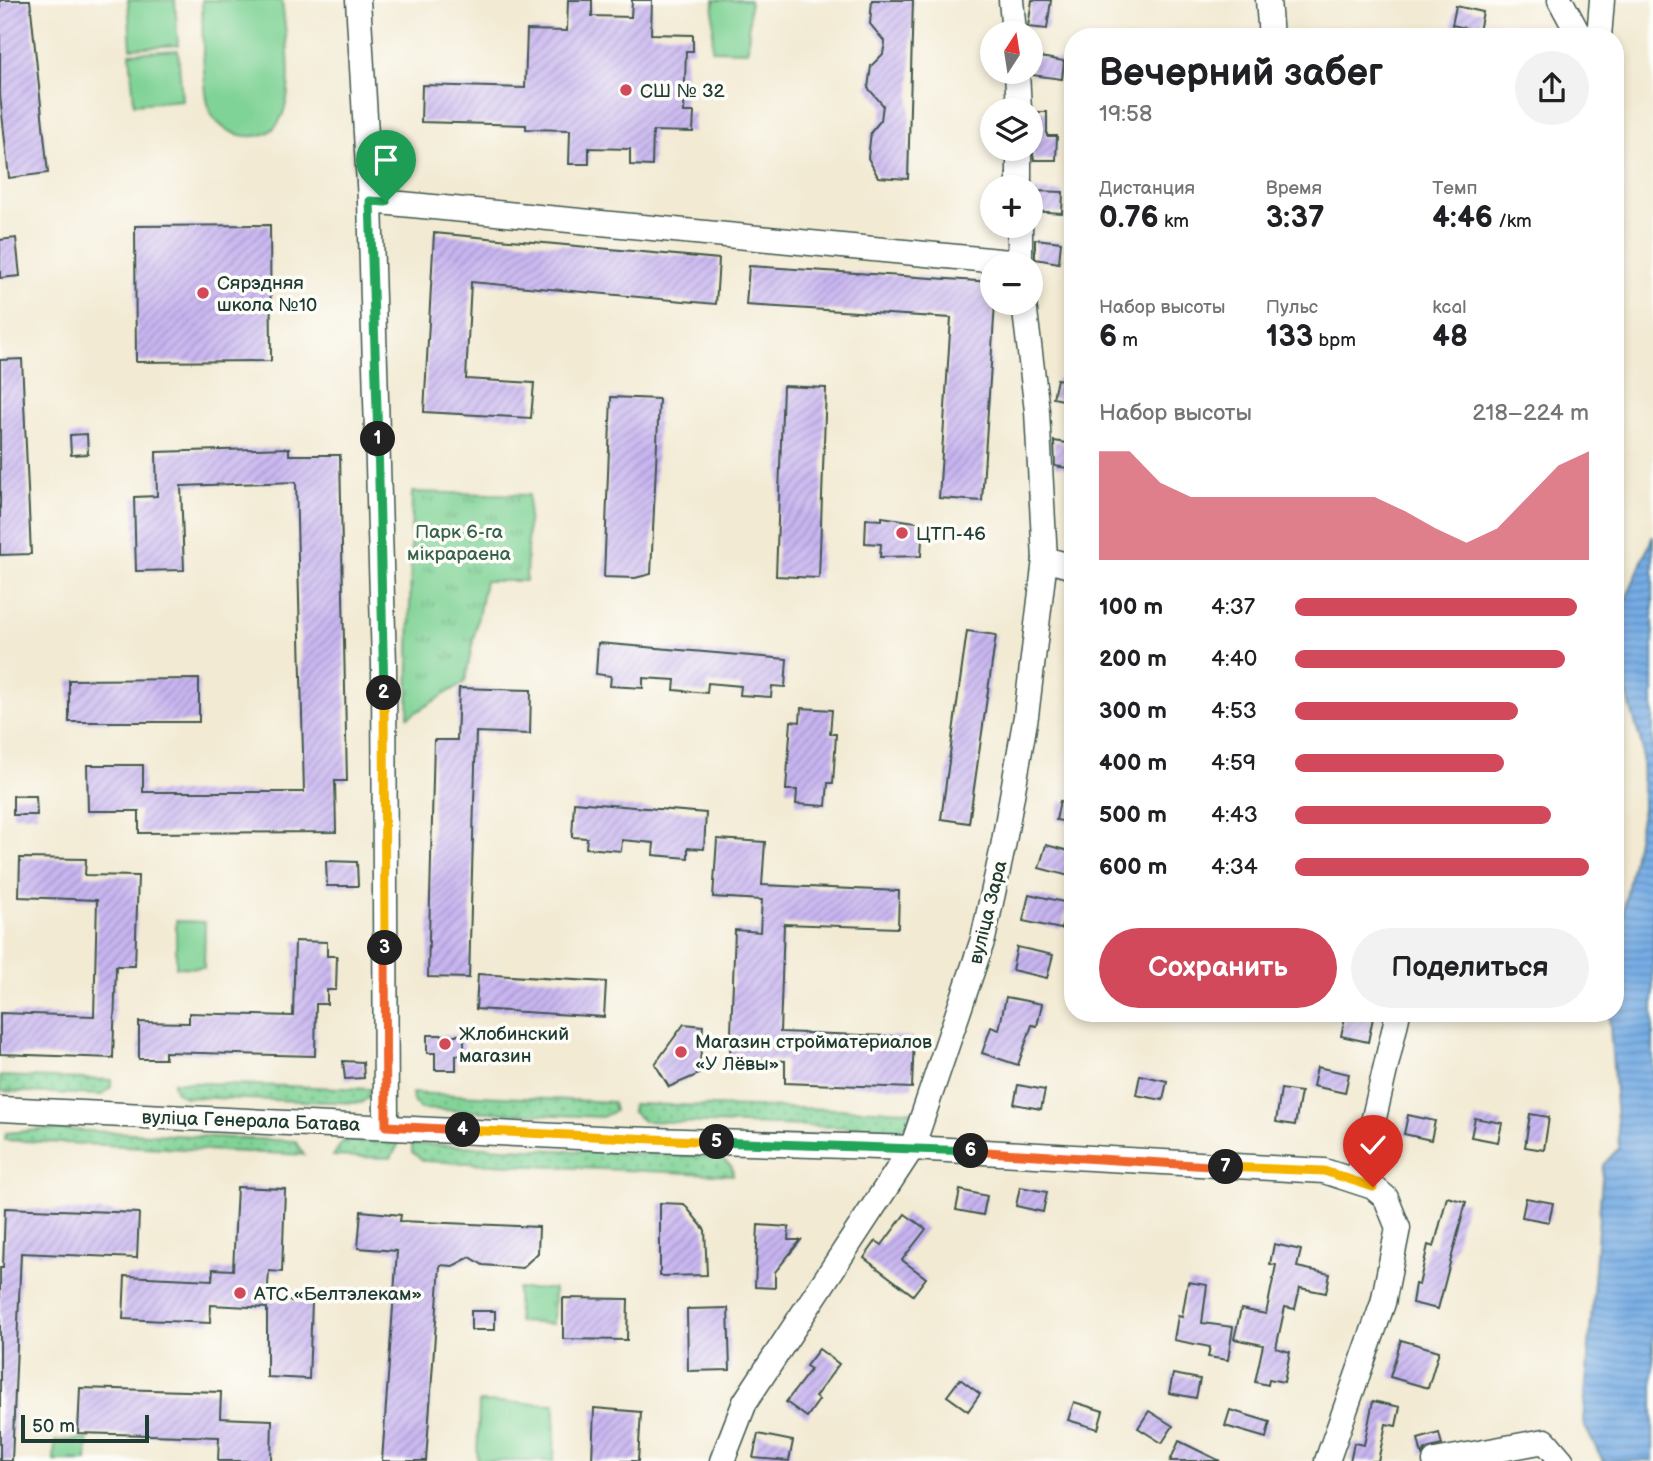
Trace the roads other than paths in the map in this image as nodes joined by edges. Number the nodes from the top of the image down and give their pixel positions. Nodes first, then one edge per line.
1 (358, 0) edge
2 (1011, 0) edge
3 (1268, 0) edge
4 (1560, 0) edge
5 (1602, 0) edge
6 (1013, 21) edge
7 (1270, 28) edge
8 (1575, 28) edge
9 (1600, 28) edge
10 (370, 201) junction
11 (980, 260) edge
12 (1025, 315) edge
13 (1045, 559) junction
14 (1064, 564) edge
15 (1396, 1022) edge
16 (0, 1109) edge
17 (386, 1126) junction
18 (912, 1148) junction
19 (1355, 1178) junction
20 (722, 1461) edge
21 (1327, 1461) edge
22 (1435, 1461) edge
23 (1562, 1461) edge

1 - 10 street
2 - 6 street
3 - 7 street
4 - 8 street
5 - 9 street
10 - 11 street
10 - 17 street
12 - 13 street, вуліца Зара
13 - 14 street
13 - 18 street, вуліца Зара
15 - 19 street
16 - 17 street, вуліца Генерала Батава
17 - 18 street, вуліца Генерала Батава
18 - 19 street, вуліца Генерала Батава
18 - 20 street, вуліца Зара
19 - 21 street, вуліца Генерала Батава
22 - 23 street

